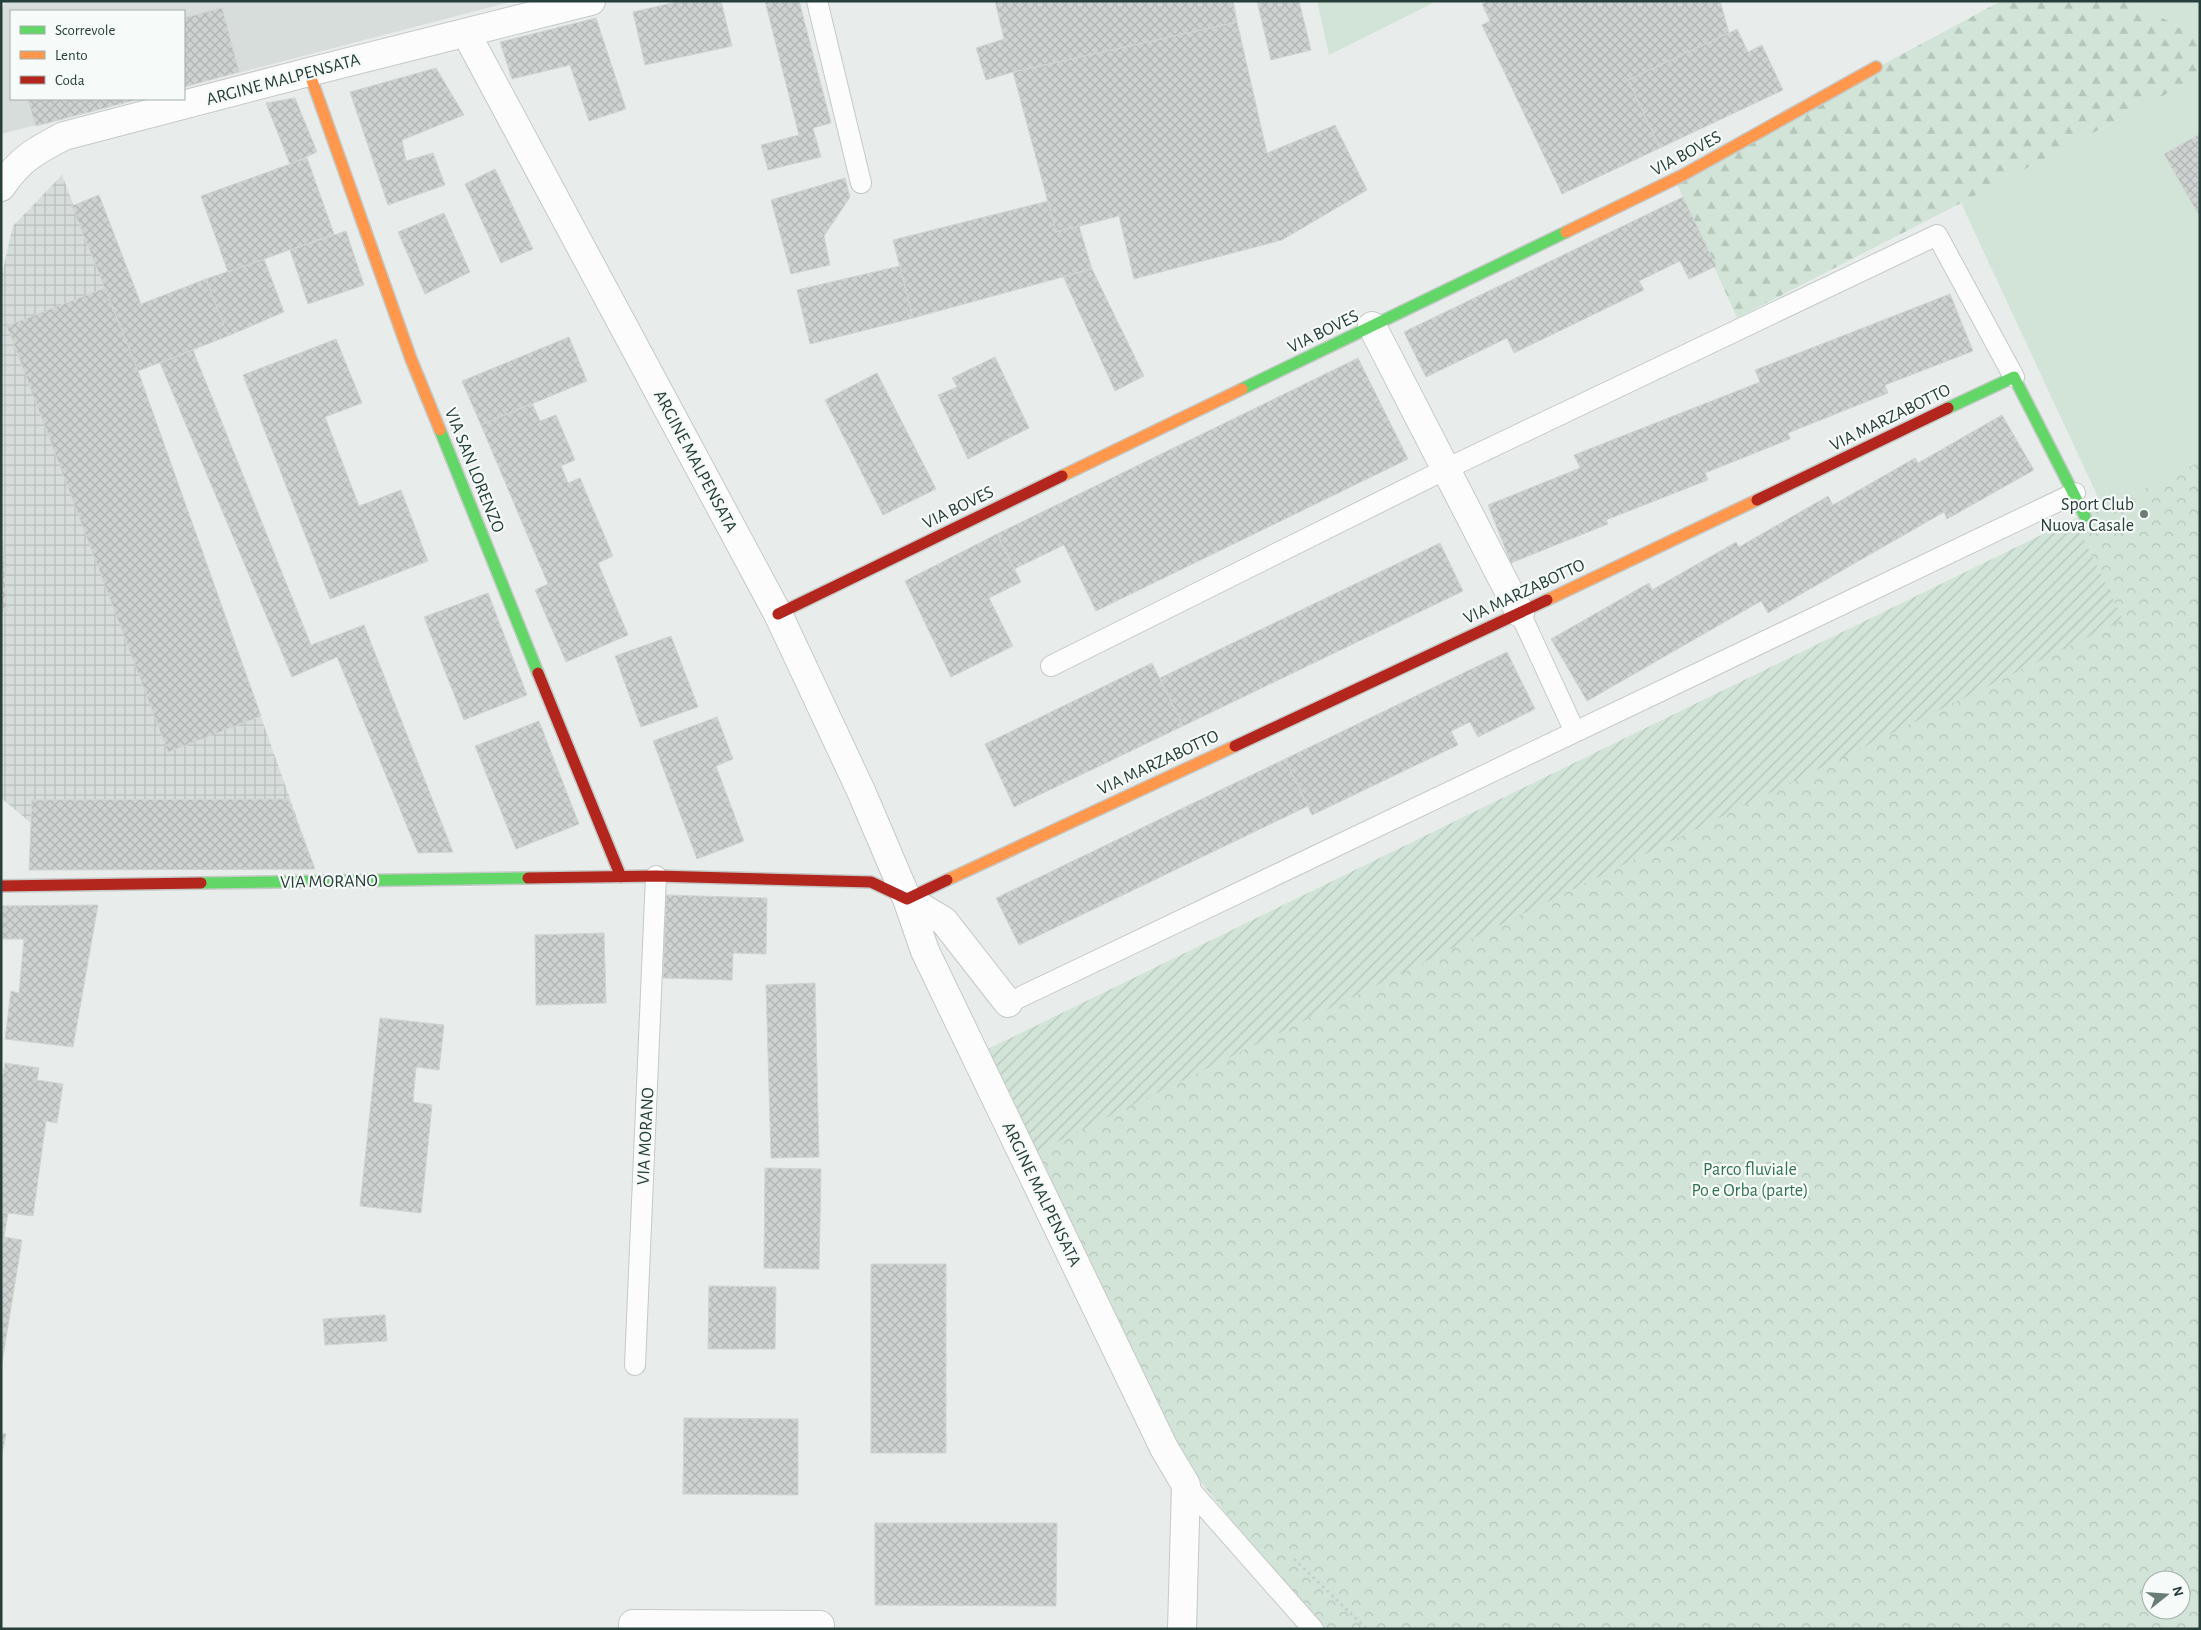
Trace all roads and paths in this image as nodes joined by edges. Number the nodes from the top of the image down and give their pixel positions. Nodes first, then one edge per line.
1 (591, 1) edge
2 (817, 1) edge
3 (466, 32) junction
4 (1876, 67) dead end
5 (309, 72) junction
6 (861, 183) dead end
7 (1, 187) edge
8 (1372, 326) junction
9 (2014, 377) junction
10 (1446, 469) junction
11 (2075, 493) junction
12 (2084, 516) dead end
13 (1520, 613) junction
14 (778, 614) junction
15 (1051, 666) dead end
16 (1574, 732) junction
17 (656, 876) junction
18 (620, 877) junction
19 (1, 886) edge
20 (907, 899) junction
21 (1008, 1003) joint
22 (634, 1365) dead end
23 (1186, 1486) junction
24 (820, 1625) dead end
25 (633, 1629) edge
26 (1182, 1629) edge
27 (1313, 1629) edge

1 - 3 street, ARGINE MALPENSATA
2 - 6 lane
3 - 5 street, ARGINE MALPENSATA
3 - 14 street, ARGINE MALPENSATA
4 - 8 street, VIA BOVES
5 - 7 street, ARGINE MALPENSATA
5 - 18 street, VIA SAN LORENZO
8 - 10 street
8 - 14 street, VIA BOVES
9 - 10 lane
9 - 11 street
9 - 13 street, VIA MARZABOTTO
10 - 13 street
10 - 15 lane
11 - 12 street
11 - 16 lane
13 - 16 lane
13 - 20 street, VIA MARZABOTTO
14 - 20 street, ARGINE MALPENSATA
16 - 21 lane
17 - 18 street, VIA MORANO
17 - 20 street, VIA MORANO
17 - 22 lane, VIA MORANO
18 - 19 street, VIA MORANO
20 - 21 street
20 - 23 street, ARGINE MALPENSATA
23 - 26 street
23 - 27 lane
24 - 25 street

